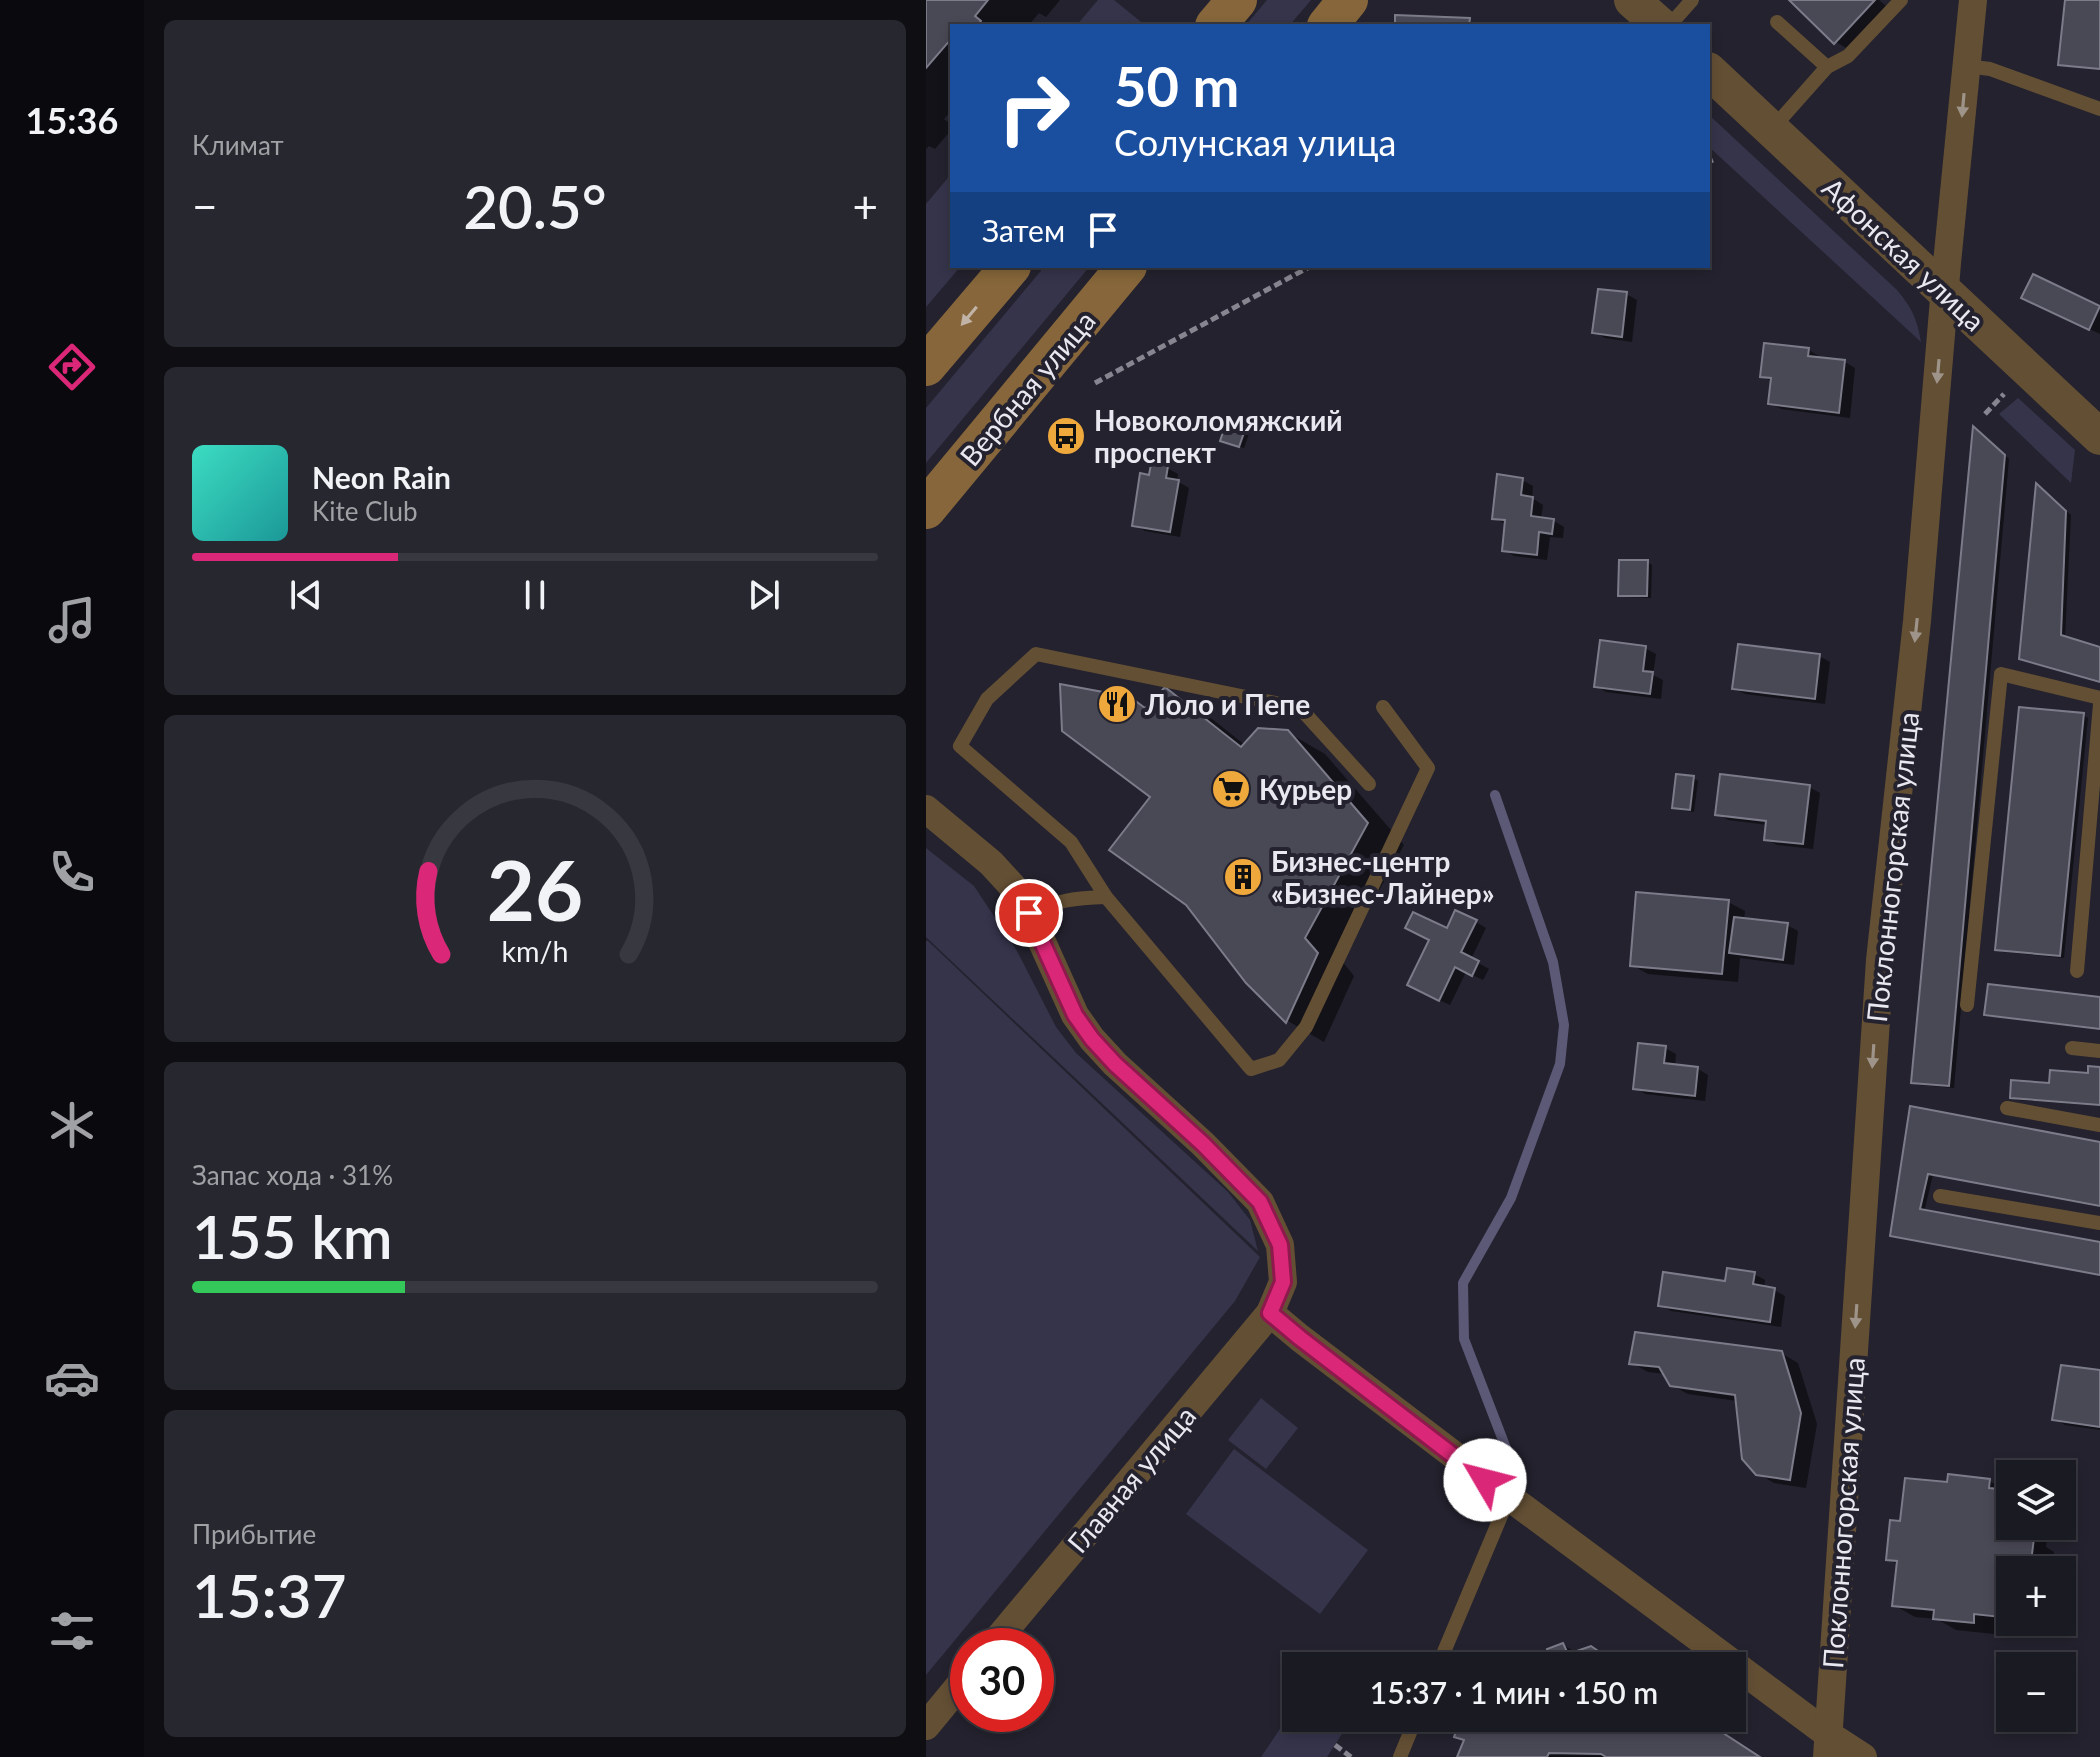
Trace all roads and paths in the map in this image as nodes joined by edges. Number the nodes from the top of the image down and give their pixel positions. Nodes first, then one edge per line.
1 (1237, 0) edge
2 (1348, 0) edge
3 (1632, 0) edge
4 (1692, 0) edge
5 (1901, 0) edge
6 (1973, 0) edge
7 (1777, 22) dead end
8 (1217, 24) edge
9 (1329, 24) edge
10 (1659, 24) edge
11 (1671, 24) edge
12 (1966, 66) junction
13 (1827, 67) junction
14 (1710, 72) edge
15 (2100, 109) edge
16 (1771, 130) junction
17 (1009, 268) edge
18 (1125, 268) edge
19 (1307, 268) edge
20 (1945, 294) junction
21 (926, 366) edge
22 (1095, 383) dead end
23 (2011, 387) dead end
24 (1985, 414) dead end
25 (2100, 437) edge
26 (926, 509) edge
27 (2100, 701) edge
28 (1383, 707) dead end
29 (1369, 784) dead end
30 (926, 809) edge
31 (1106, 897) junction
32 (1029, 913) junction
33 (2077, 971) dead end
34 (1967, 1005) dead end
35 (2072, 1048) dead end
36 (2100, 1051) edge
37 (2007, 1108) dead end
38 (2100, 1125) edge
39 (1940, 1196) dead end
40 (2100, 1223) edge
41 (1270, 1313) junction
42 (1509, 1497) junction
43 (1007, 1628) edge
44 (1444, 1652) edge
45 (950, 1697) edge
46 (926, 1726) edge
47 (1410, 1732) edge
48 (1335, 1745) dead end
49 (1828, 1746) edge
50 (1351, 1757) edge
51 (1400, 1757) edge
52 (1863, 1757) edge

1 - 8 main road
2 - 9 main road
3 - 10 street
4 - 11 lane
5 - 13 lane
6 - 12 street, Поклонногорская улица
7 - 13 lane
12 - 15 lane
12 -> 20 street, Поклонногорская улица
13 - 16 lane
14 - 16 street, Афонская улица
16 - 20 street, Афонская улица
17 -> 21 main road
18 - 26 main road, Вербная улица
19 - 22 path
20 - 25 street, Афонская улица
20 -> 49 street, Поклонногорская улица
23 - 24 path
27 - 33 lane
27 - 34 lane
28 - 31 lane
29 - 31 lane
30 - 32 street
31 - 32 lane
32 - 41 street
35 - 36 lane
37 - 38 lane
39 - 40 lane
41 - 42 street
41 - 43 street, Главная улица
42 - 44 lane
42 - 49 street
45 - 46 street
47 - 51 lane
48 - 50 path
49 - 52 street

